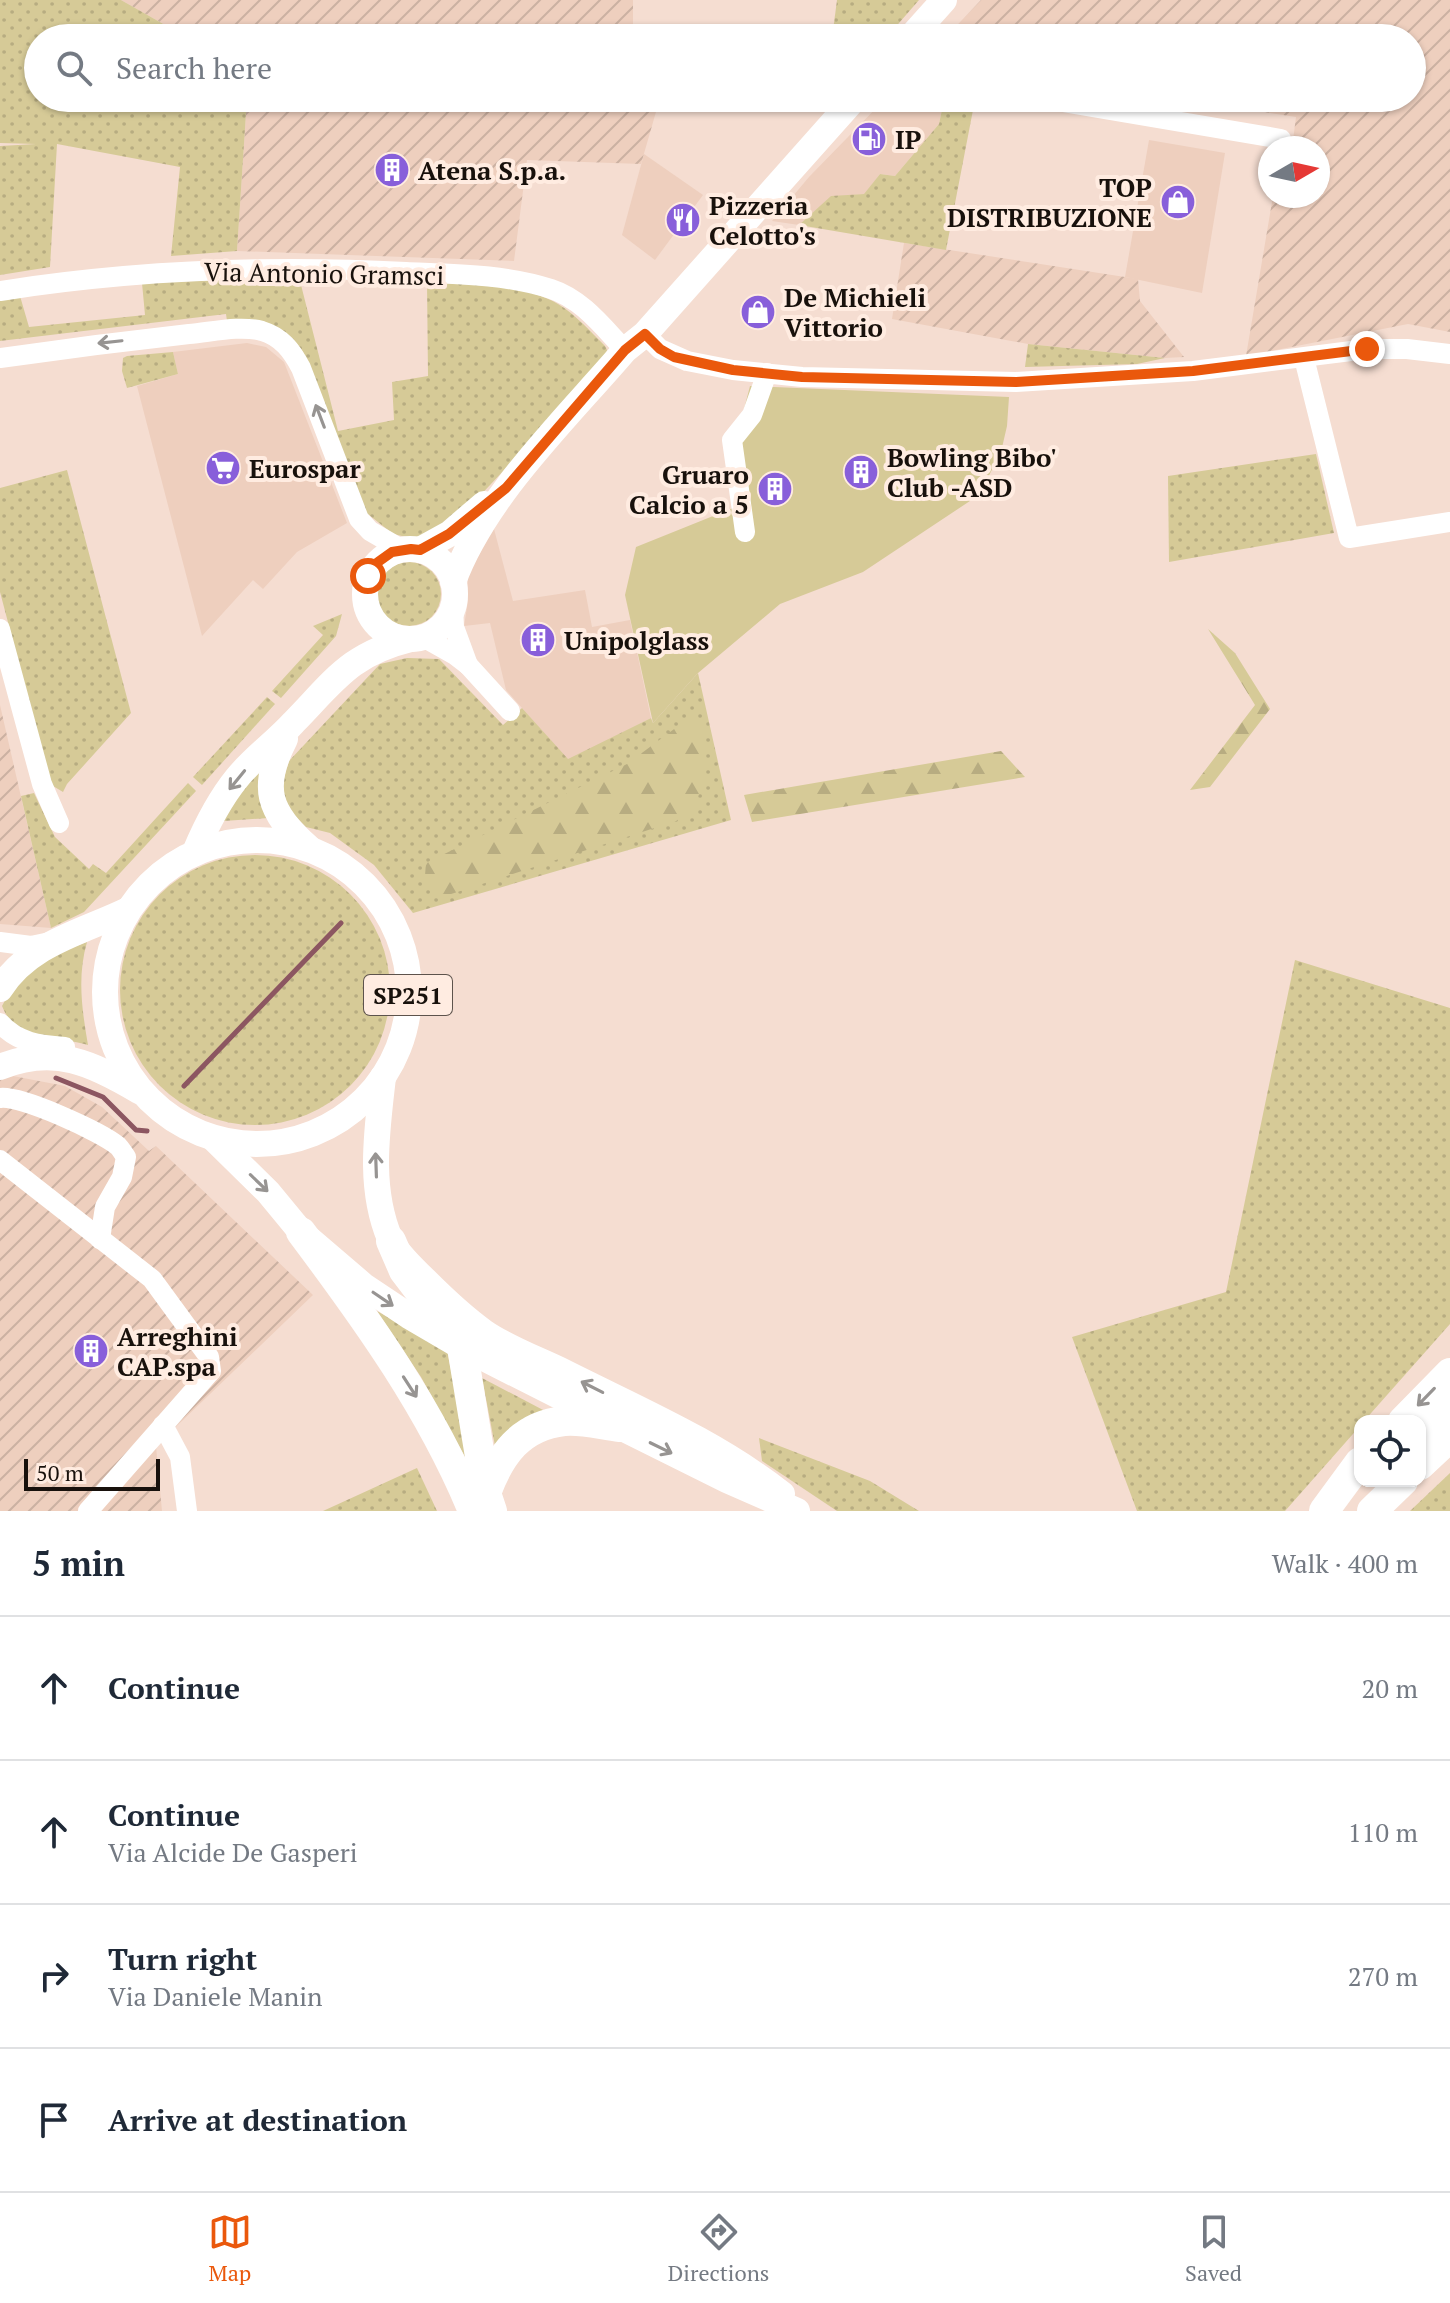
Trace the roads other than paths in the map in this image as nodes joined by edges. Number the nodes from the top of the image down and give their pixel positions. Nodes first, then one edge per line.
1 (944, 0) edge
2 (923, 24) edge
3 (842, 112) edge
4 (1122, 112) edge
5 (1263, 136) edge
6 (0, 291) edge
7 (635, 342) junction
8 (1450, 354) edge
9 (0, 358) edge
10 (1304, 358) junction
11 (767, 373) junction
12 (506, 488) junction
13 (1450, 522) edge
14 (745, 532) dead end
15 (411, 550) junction
16 (453, 594) junction
17 (368, 611) junction
18 (0, 629) edge
19 (417, 638) junction
20 (468, 665) junction
21 (343, 669) junction
22 (510, 711) dead end
23 (292, 725) junction
24 (59, 823) dead end
25 (311, 849) junction
26 (195, 852) junction
27 (128, 910) junction
28 (0, 942) edge
29 (54, 942) junction
30 (0, 989) edge
31 (0, 1023) edge
32 (0, 1067) edge
33 (126, 1069) junction
34 (384, 1077) junction
35 (143, 1094) junction
36 (0, 1098) edge
37 (213, 1138) junction
38 (0, 1160) edge
39 (301, 1232) junction
40 (100, 1239) junction
41 (391, 1241) junction
42 (462, 1347) junction
43 (1450, 1373) edge
44 (1450, 1406) edge
45 (1409, 1415) edge
46 (163, 1425) junction
47 (620, 1427) junction
48 (1426, 1428) edge
49 (1450, 1437) edge
50 (1450, 1452) edge
51 (1426, 1459) edge
52 (1426, 1469) edge
53 (1354, 1470) edge
54 (1387, 1490) edge
55 (484, 1505) edge
56 (88, 1511) edge
57 (187, 1511) edge
58 (797, 1511) edge
59 (804, 1511) edge
60 (1324, 1511) edge
61 (1337, 1511) edge

1 - 2 main road
3 - 7 main road
4 - 5 street
6 - 7 street, Via Antonio Gramsci
7 - 11 street, Via Antonio Gramsci
7 - 12 main road
8 - 10 street, Via Antonio Gramsci
15 -> 9 street
10 - 11 street, Via Antonio Gramsci
10 - 13 street
11 - 14 street
12 - 15 main road
12 - 16 main road
15 - 16 main road
15 - 17 main road
16 - 19 main road
16 - 20 street
17 - 19 main road
17 - 21 main road
18 - 24 street
19 - 20 street
19 - 21 main road
20 - 22 street
21 - 23 main road, SP251
23 - 25 main road, SP251
23 -> 26 main road, SP251
25 - 26 main road, SP251
25 - 34 main road, SP251
26 - 27 main road, SP251
27 - 29 main road, SP251
27 - 33 main road, SP251
28 - 29 street
29 - 30 main road, SP251
31 - 33 street
32 - 35 main road, SP251
33 - 35 main road, SP251
34 - 37 main road, SP251
41 -> 34 main road
35 - 37 main road, SP251
36 - 40 street
37 -> 39 main road
38 - 40 street
39 -> 42 main road
39 -> 55 highway
40 - 46 street
41 - 42 highway
59 -> 41 main road
42 - 47 main road
42 - 55 highway
43 -> 45 highway
44 - 48 highway
46 - 56 street
46 - 57 street
47 - 55 highway
47 -> 58 main road
49 - 51 highway
50 - 52 highway
53 - 60 highway
54 - 61 highway

